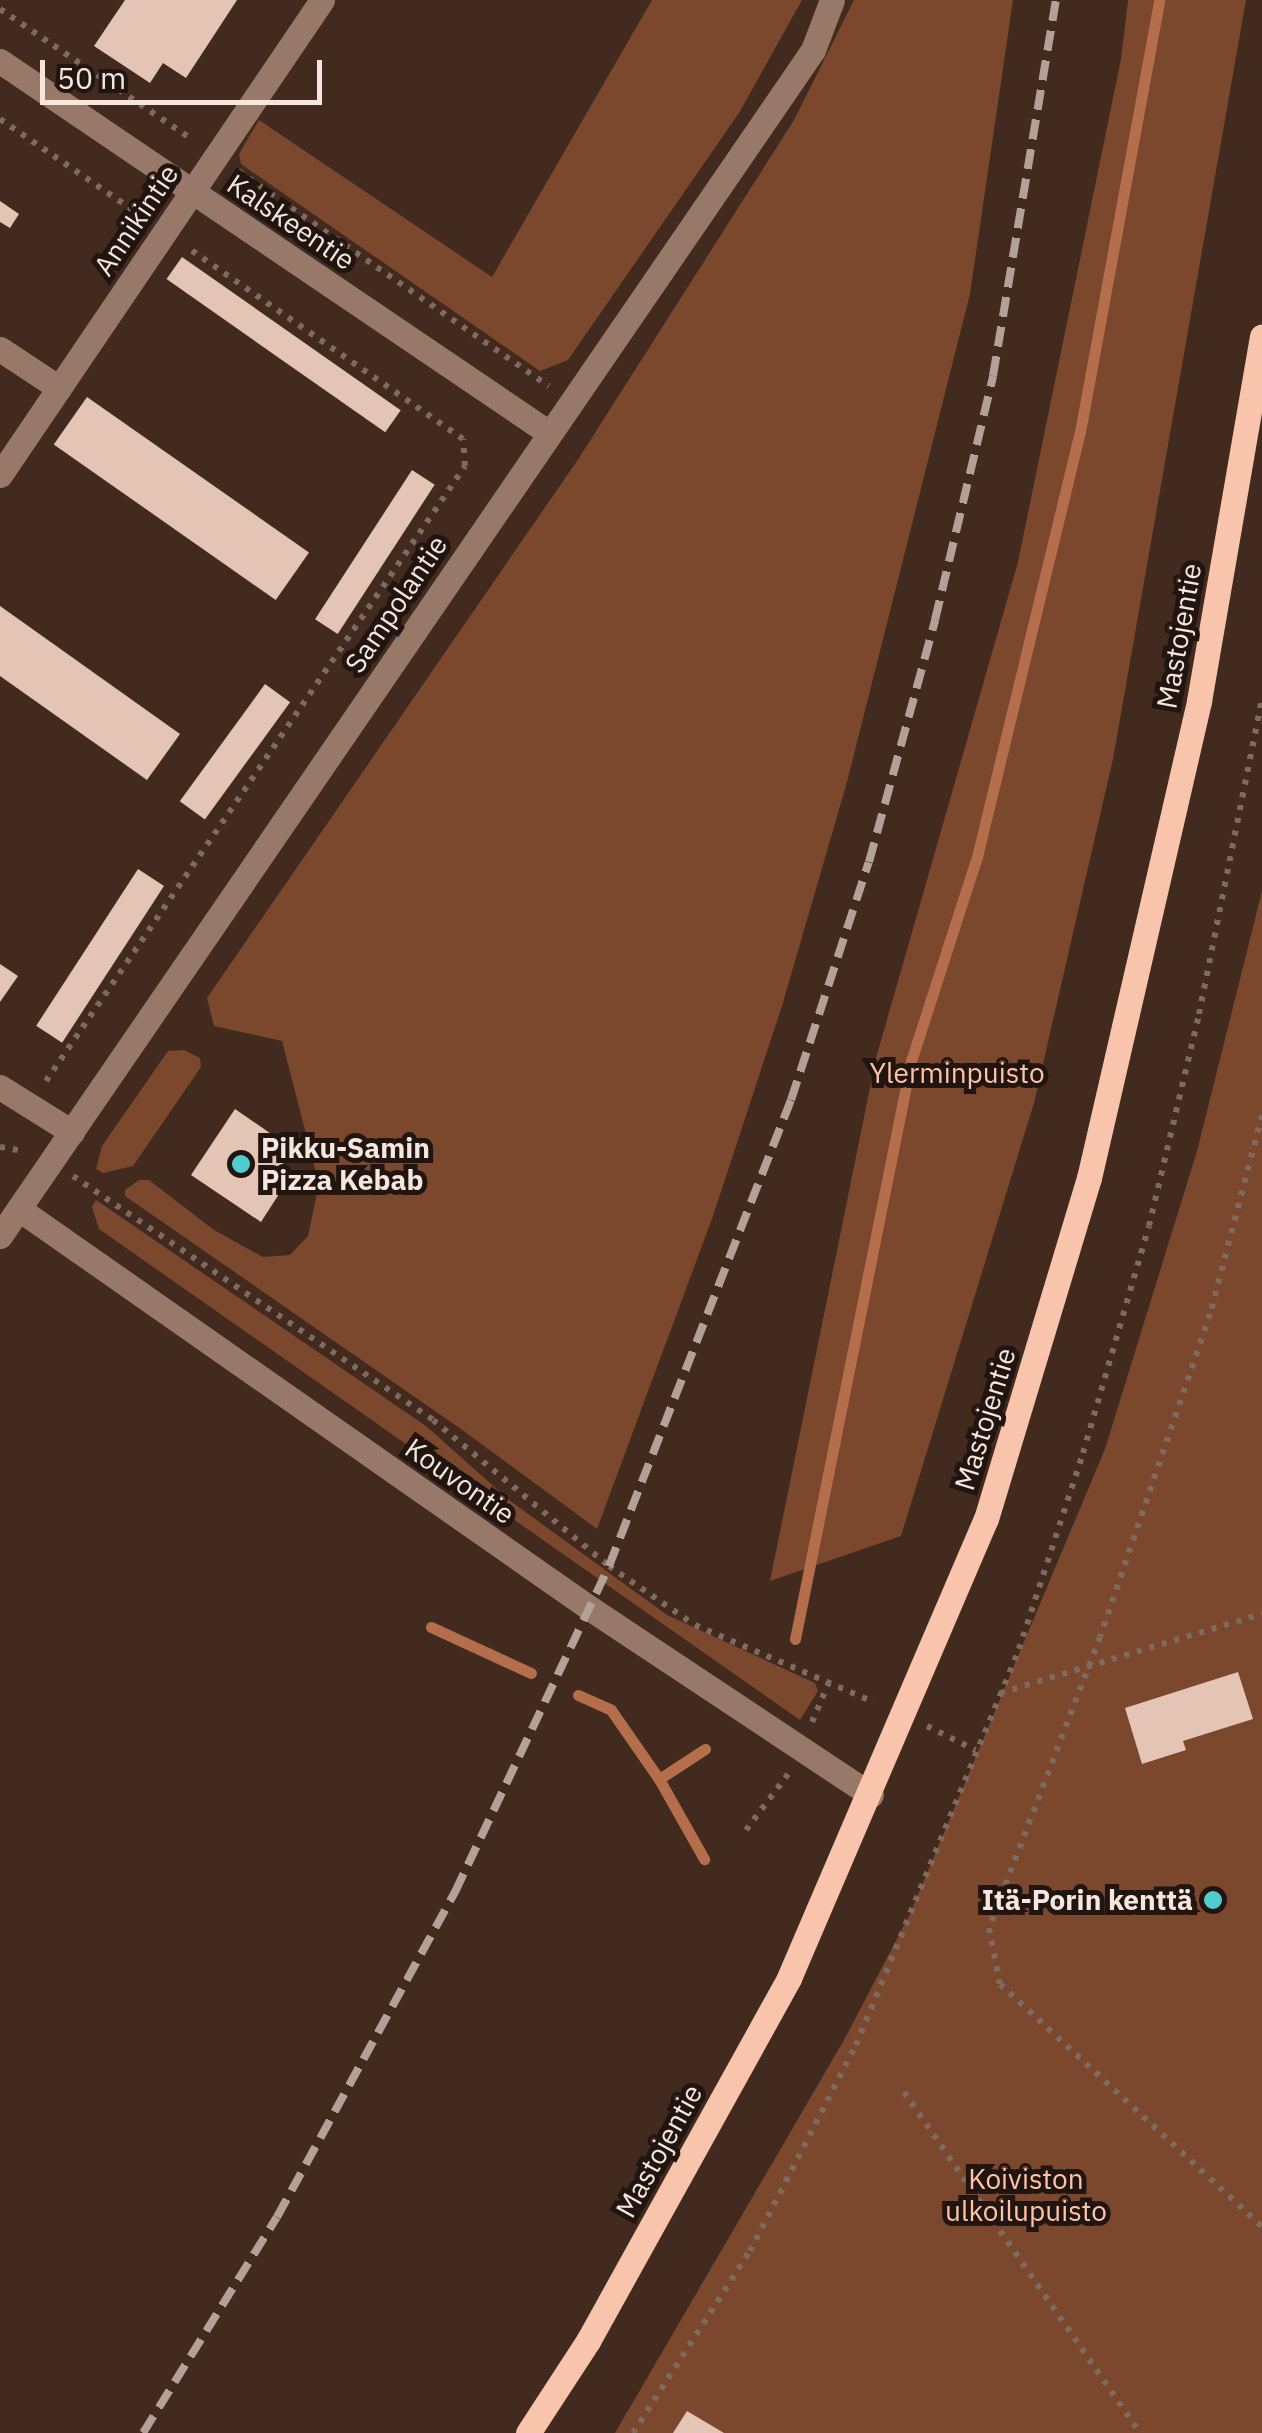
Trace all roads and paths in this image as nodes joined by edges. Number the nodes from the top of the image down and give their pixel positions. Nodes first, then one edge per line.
1 (322, 0) edge
2 (832, 0) edge
3 (0, 9) edge
4 (0, 61) edge
5 (0, 119) edge
6 (216, 156) junction
7 (192, 192) junction
8 (164, 232) junction
9 (1262, 336) edge
10 (0, 349) edge
11 (59, 388) junction
12 (570, 400) junction
13 (549, 433) junction
14 (0, 474) edge
15 (1262, 698) edge
16 (0, 1087) edge
17 (28, 1106) junction
18 (1262, 1115) edge
19 (72, 1132) junction
20 (0, 1147) edge
21 (14, 1148) junction
22 (50, 1162) junction
23 (19, 1209) junction
24 (0, 1236) edge
25 (1262, 1614) edge
26 (1089, 1667) junction
27 (1000, 1693) junction
28 (904, 1715) junction
29 (975, 1750) junction
30 (871, 1795) junction
31 (904, 2092) dead end
32 (1262, 2228) edge
33 (528, 2433) edge
34 (633, 2433) edge
35 (1140, 2433) edge

1 - 6 street, Annikintie
2 - 12 street, Sampolantie
3 - 6 path
4 - 7 street, Kalskeentie
5 - 8 path
6 - 7 street, Annikintie
6 - 12 path
7 - 8 street, Annikintie
7 - 13 street, Kalskeentie
8 - 11 street, Annikintie
8 - 17 path
9 - 28 main road, Mastojentie
10 - 11 street
11 - 14 street, Annikintie
12 - 13 street, Sampolantie
13 - 19 street, Sampolantie
15 - 27 path
16 - 17 street
17 - 19 street
17 - 21 path
18 - 26 path
19 - 22 street, Sampolantie
20 - 21 path
21 - 22 path
22 - 23 street, Sampolantie
22 - 28 path
23 - 24 street, Sampolantie
23 - 30 street, Kouvontie
25 - 26 path
26 - 27 path
26 - 32 path
27 - 29 path
28 - 29 path
28 - 30 main road, Mastojentie
29 - 34 path
30 - 33 main road, Mastojentie
31 - 35 path

